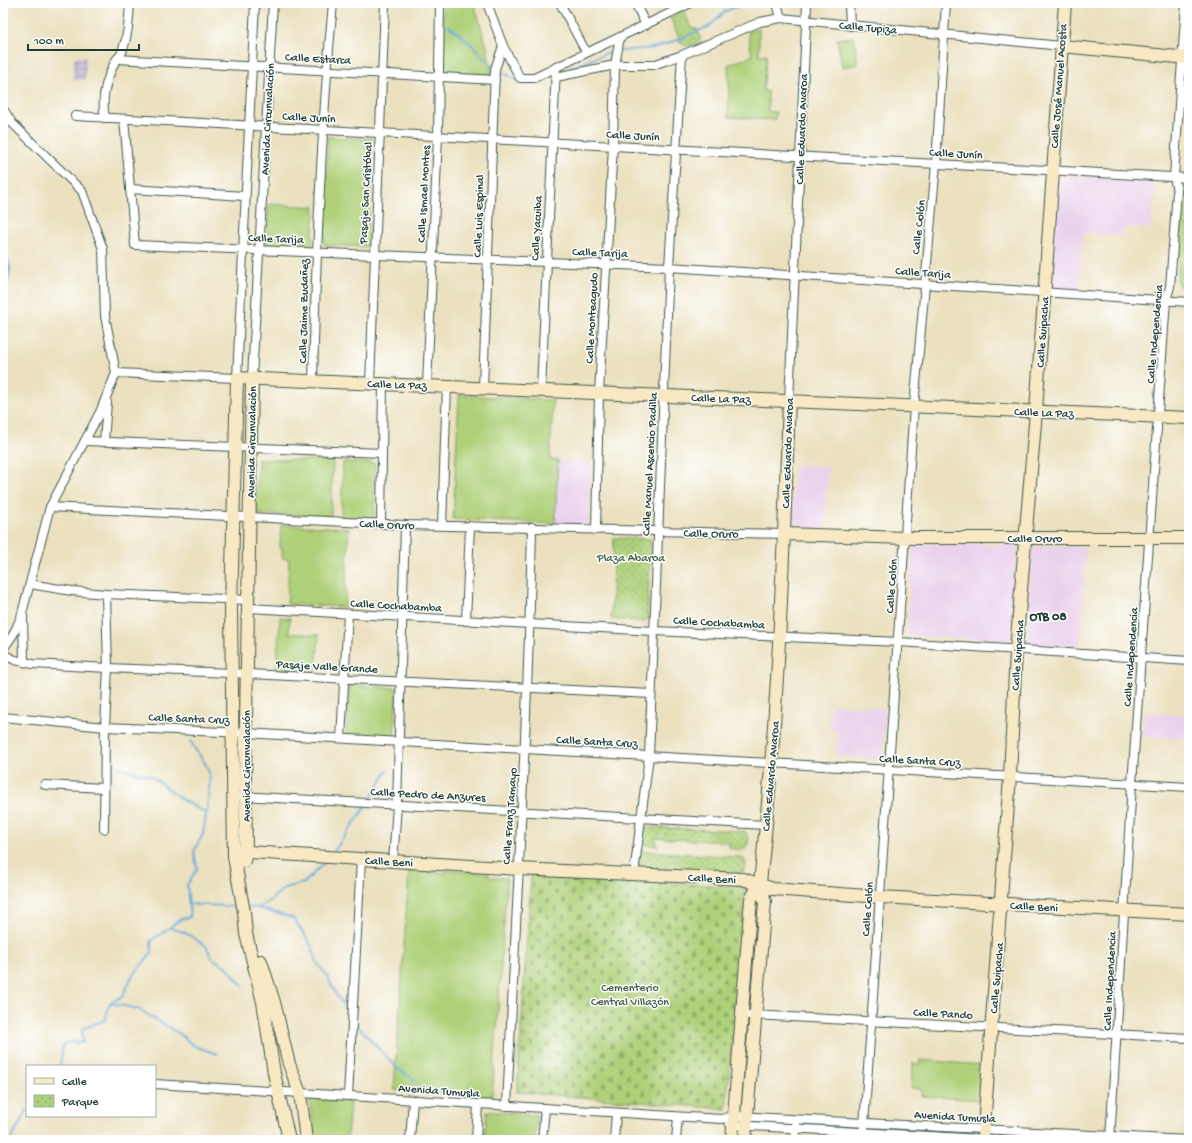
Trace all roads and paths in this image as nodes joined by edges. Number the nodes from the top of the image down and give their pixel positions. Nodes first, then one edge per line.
1 (130, 3) edge
2 (255, 3) edge
3 (273, 3) edge
4 (333, 3) edge
5 (385, 3) edge
6 (440, 3) edge
7 (487, 3) edge
8 (560, 3) edge
9 (635, 3) edge
10 (691, 3) edge
11 (777, 3) edge
12 (807, 3) edge
13 (849, 3) edge
14 (946, 3) edge
15 (1065, 3) edge
16 (1186, 3) edge
17 (781, 18) junction
18 (806, 22) junction
19 (646, 24) junction
20 (850, 26) junction
21 (943, 34) junction
22 (620, 37) junction
23 (503, 46) junction
24 (1061, 46) junction
25 (586, 52) junction
26 (682, 55) junction
27 (1186, 57) edge
28 (116, 59) junction
29 (615, 65) junction
30 (251, 66) junction
31 (269, 67) junction
32 (556, 67) junction
33 (326, 70) junction
34 (382, 73) junction
35 (440, 76) junction
36 (556, 77) junction
37 (495, 80) junction
38 (3, 109) edge
39 (75, 116) dead end
40 (105, 118) junction
41 (124, 119) junction
42 (248, 125) junction
43 (267, 126) junction
44 (323, 130) junction
45 (380, 133) junction
46 (438, 136) junction
47 (493, 139) junction
48 (552, 142) junction
49 (613, 146) junction
50 (675, 149) junction
51 (800, 156) junction
52 (936, 164) junction
53 (1052, 170) junction
54 (1174, 177) junction
55 (1189, 178) edge
56 (130, 189) junction
57 (245, 196) junction
58 (242, 249) junction
59 (260, 250) junction
60 (316, 252) junction
61 (374, 254) junction
62 (432, 257) junction
63 (488, 259) junction
64 (547, 262) junction
65 (607, 264) junction
66 (669, 267) junction
67 (796, 275) junction
68 (924, 284) junction
69 (1044, 291) junction
70 (1166, 300) junction
71 (1189, 302) edge
72 (116, 373) junction
73 (237, 378) junction
74 (252, 378) junction
75 (313, 381) junction
76 (370, 383) junction
77 (384, 384) junction
78 (428, 386) junction
79 (447, 386) junction
80 (484, 388) junction
81 (541, 390) junction
82 (599, 393) junction
83 (107, 395) junction
84 (664, 396) junction
85 (789, 401) junction
86 (914, 406) junction
87 (1036, 411) junction
88 (1159, 416) junction
89 (1189, 418) edge
90 (85, 441) junction
91 (104, 442) junction
92 (235, 448) junction
93 (251, 448) junction
94 (382, 453) junction
95 (50, 507) junction
96 (233, 516) junction
97 (250, 517) junction
98 (381, 524) junction
99 (405, 525) junction
100 (442, 525) junction
101 (470, 526) junction
102 (532, 528) junction
103 (596, 530) junction
104 (658, 532) junction
105 (784, 534) junction
106 (1150, 537) junction
107 (906, 538) junction
108 (1189, 538) edge
109 (1025, 539) junction
110 (30, 584) junction
111 (106, 594) junction
112 (231, 599) junction
113 (248, 604) junction
114 (23, 611) junction
115 (348, 614) junction
116 (403, 617) junction
117 (466, 621) junction
118 (530, 625) junction
119 (654, 631) junction
120 (780, 637) junction
121 (899, 642) junction
122 (3, 650) edge
123 (1016, 650) junction
124 (3, 654) edge
125 (1142, 657) junction
126 (1189, 661) edge
127 (24, 662) junction
128 (108, 668) junction
129 (231, 673) junction
130 (247, 674) junction
131 (344, 678) junction
132 (401, 681) junction
133 (528, 687) junction
134 (651, 694) junction
135 (3, 717) edge
136 (104, 727) junction
137 (232, 732) junction
138 (246, 733) junction
139 (341, 738) junction
140 (398, 742) junction
141 (525, 749) junction
142 (649, 756) junction
143 (772, 763) junction
144 (889, 770) junction
145 (1010, 777) junction
146 (1132, 784) junction
147 (45, 785) dead end
148 (1189, 787) edge
149 (104, 788) junction
150 (234, 795) junction
151 (246, 796) junction
152 (397, 804) junction
153 (521, 812) junction
154 (641, 818) junction
155 (766, 825) junction
156 (104, 829) dead end
157 (240, 852) junction
158 (361, 860) junction
159 (393, 862) junction
160 (518, 869) junction
161 (634, 874) junction
162 (760, 883) junction
163 (880, 897) junction
164 (1001, 904) junction
165 (1125, 910) junction
166 (244, 912) junction
167 (1189, 914) edge
168 (743, 1015) junction
169 (756, 1016) junction
170 (871, 1022) junction
171 (992, 1028) junction
172 (1118, 1034) junction
173 (1189, 1038) edge
174 (156, 1084) edge
175 (279, 1092) junction
176 (300, 1093) junction
177 (348, 1096) junction
178 (412, 1100) junction
179 (478, 1104) junction
180 (507, 1106) junction
181 (545, 1108) junction
182 (616, 1113) junction
183 (678, 1117) junction
184 (734, 1121) junction
185 (746, 1122) junction
186 (864, 1123) junction
187 (796, 1124) junction
188 (928, 1127) junction
189 (863, 1136) edge
190 (927, 1136) junction
191 (983, 1136) edge
192 (1110, 1138) edge
193 (289, 1140) edge
194 (306, 1140) edge
195 (410, 1140) edge
196 (476, 1140) edge
197 (542, 1140) edge
198 (614, 1140) edge
199 (676, 1140) edge
200 (732, 1140) edge
201 (745, 1140) edge
202 (795, 1140) edge
203 (1001, 1140) edge
204 (1187, 1140) edge

1 - 28 street
2 - 30 street, Avenida Circunvalación
3 - 31 street, Avenida Circunvalación
4 - 33 street, Calle Jaime Zudañez
5 - 34 street, Pasaje San Cristóbal
6 - 35 street, Calle Ismael Montes
7 - 23 street
8 - 25 street
9 - 19 street
10 - 19 street
11 - 17 street
12 - 18 street, Calle Eduardo Avaroa
13 - 20 street
14 - 21 street, Calle Colón
15 - 24 street, Calle José Manuel Acosta
16 - 27 street, Calle Independencia
17 - 18 street, Calle Tupiza
17 - 26 street, Calle Tupiza
18 - 20 street, Calle Tupiza
18 - 51 street, Calle Eduardo Avaroa
19 - 22 street
20 - 21 street, Calle Tupiza
21 - 24 street, Calle Tupiza
21 - 52 street, Calle Colón
22 - 25 street
22 - 29 street, Calle Monteagudo
23 - 32 street
23 - 37 street, Calle Luis Espinal
24 - 27 street, Calle Tupiza
24 - 53 street, Calle José Manuel Acosta
25 - 32 street
26 - 29 street, Calle Tupiza
26 - 50 street, Calle Manuel Ascencio Padilla
27 - 54 street, Calle Independencia
28 - 30 street, Calle Estarca
28 - 40 street
29 - 36 street, Calle Tupiza
29 - 49 street, Calle Monteagudo
30 - 31 street, Calle Estarca
30 - 42 street, Avenida Circunvalación
31 - 33 street, Calle Estarca
31 - 43 street, Avenida Circunvalación
32 - 36 street, Calle Yacuiba
33 - 34 street, Calle Estarca
33 - 44 street, Calle Jaime Zudañez
34 - 35 street, Calle Estarca
34 - 45 street, Pasaje San Cristóbal
35 - 37 street, Calle Estarca
35 - 46 street, Calle Ismael Montes
36 - 48 street, Calle Yacuiba
37 - 47 street, Calle Luis Espinal
38 - 72 street
39 - 40 street, Calle Junín
40 - 41 street, Calle Junín
41 - 42 street, Calle Junín
41 - 56 street, Calle Tarija
42 - 43 street, Calle Junín
42 - 57 street, Avenida Circunvalación
43 - 44 street, Calle Junín
43 - 59 street, Avenida Circunvalación
44 - 45 street, Calle Junín
44 - 60 street, Calle Jaime Zudañez
45 - 46 street, Calle Junín
45 - 61 street, Pasaje San Cristóbal
46 - 47 street, Calle Junín
46 - 62 street, Calle Ismael Montes
47 - 48 street, Calle Junín
47 - 63 street, Calle Luis Espinal
48 - 49 street, Calle Junín
48 - 64 street, Calle Yacuiba
49 - 50 street, Calle Junín
49 - 65 street, Calle Monteagudo
50 - 51 street, Calle Junín
50 - 66 street, Calle Manuel Ascencio Padilla
51 - 52 street, Calle Junín
51 - 67 street, Calle Eduardo Avaroa
52 - 53 street, Calle Junín
52 - 68 street, Calle Colón
53 - 54 street, Calle Junín
53 - 69 street, Calle Suipacha
54 - 55 street, Calle Junín
54 - 70 street, Calle Independencia
56 - 57 street
56 - 58 street, Calle Tarija
57 - 58 street, Avenida Circunvalación
58 - 59 street, Calle Tarija
58 - 73 street, Avenida Circunvalación
59 - 60 street, Calle Tarija
59 - 74 street, Avenida Circunvalación
60 - 61 street, Calle Tarija
60 - 75 street, Calle Jaime Zudañez
61 - 62 street, Calle Tarija
61 - 76 street, Pasaje San Cristóbal
62 - 63 street, Calle Tarija
62 - 78 street, Calle Ismael Montes
63 - 64 street, Calle Tarija
63 - 80 street, Calle Luis Espinal
64 - 65 street, Calle Tarija
64 - 81 street, Calle Yacuiba
65 - 66 street, Calle Tarija
65 - 82 street, Calle Monteagudo
66 - 67 street, Calle Tarija
66 - 84 street, Calle Manuel Ascencio Padilla
67 - 68 street, Calle Tarija
67 - 85 street, Calle Eduardo Avaroa
68 - 69 street, Calle Tarija
68 - 86 street, Calle Colón
69 - 70 street, Calle Tarija
69 - 87 street, Calle Suipacha
70 - 71 street, Calle Tarija
70 - 88 street, Calle Independencia
72 - 73 street
72 - 83 street
73 - 74 street, Calle La Paz
73 - 92 street, Avenida Circunvalación
74 - 75 street, Calle La Paz
74 - 93 street, Avenida Circunvalación
75 - 76 street, Calle La Paz
76 - 77 street, Calle La Paz
77 - 78 street, Calle La Paz
77 - 94 street
78 - 79 street, Calle La Paz
79 - 80 street, Calle La Paz
79 - 100 street
80 - 81 street, Calle La Paz
81 - 82 street, Calle La Paz
82 - 84 street, Calle La Paz
82 - 103 street, Calle Monteagudo
83 - 90 street
83 - 91 street
84 - 85 street, Calle La Paz
84 - 104 street, Calle Manuel Ascencio Padilla
85 - 86 street, Calle La Paz
85 - 105 street, Calle Eduardo Avaroa
86 - 87 street, Calle La Paz
86 - 107 street, Calle Colón
87 - 88 street, Calle La Paz
87 - 109 street, Calle Suipacha
88 - 89 street, Calle La Paz
88 - 106 street, Calle Independencia
90 - 91 street
90 - 95 street
91 - 92 street
92 - 93 street
92 - 96 street, Avenida Circunvalación
93 - 94 street
93 - 97 street, Avenida Circunvalación
94 - 98 street
95 - 96 street, Calle Oruro
95 - 110 street
96 - 97 street, Calle Oruro
96 - 112 street, Avenida Circunvalación
97 - 98 street, Calle Oruro
97 - 113 street, Avenida Circunvalación
98 - 99 street, Calle Oruro
99 - 100 street, Calle Oruro
99 - 116 street
100 - 101 street, Calle Oruro
101 - 102 street, Calle Oruro
101 - 117 street
102 - 103 street, Calle Oruro
102 - 118 street, Calle Franz Tamayo
103 - 104 street, Calle Oruro
104 - 105 street, Calle Oruro
104 - 119 street, Calle Manuel Ascencio Padilla
105 - 107 street, Calle Oruro
105 - 120 street, Calle Eduardo Avaroa
106 - 108 street, Calle Oruro
106 - 109 street, Calle Oruro
106 - 125 street, Calle Independencia
107 - 109 street, Calle Oruro
107 - 121 street, Calle Colón
109 - 123 street, Calle Suipacha
110 - 111 street, Calle Cochabamba
110 - 114 street
111 - 112 street, Calle Cochabamba
111 - 128 street
112 - 113 street, Calle Cochabamba
112 - 129 street, Avenida Circunvalación
113 - 115 street, Calle Cochabamba
113 - 130 street, Avenida Circunvalación
114 - 122 street
114 - 127 street
115 - 116 street, Calle Cochabamba
115 - 131 street
116 - 117 street, Calle Cochabamba
116 - 132 street
117 - 118 street, Calle Cochabamba
118 - 119 street, Calle Cochabamba
118 - 133 street, Calle Franz Tamayo
119 - 120 street, Calle Cochabamba
119 - 134 street, Calle Manuel Ascencio Padilla
120 - 121 street, Calle Cochabamba
120 - 143 street, Calle Eduardo Avaroa
121 - 123 street, Calle Cochabamba
121 - 144 street, Calle Colón
123 - 125 street, Calle Cochabamba
123 - 145 street, Calle Suipacha
124 - 127 street, Pasaje Valle Grande
125 - 126 street, Calle Cochabamba
125 - 146 street, Calle Independencia
127 - 128 street, Pasaje Valle Grande
128 - 129 street, Pasaje Valle Grande
128 - 136 street
129 - 130 street, Pasaje Valle Grande
129 - 137 street, Avenida Circunvalación
130 - 131 street, Pasaje Valle Grande
130 - 138 street, Avenida Circunvalación
131 - 132 street, Pasaje Valle Grande
131 - 139 street
132 - 133 street, Pasaje Valle Grande
132 - 140 street
133 - 134 street, Pasaje Valle Grande
133 - 141 street, Calle Franz Tamayo
134 - 142 street, Calle Manuel Ascencio Padilla
135 - 136 street, Calle Santa Cruz
136 - 137 street, Calle Santa Cruz
136 - 149 street
137 - 138 street, Calle Santa Cruz
137 - 150 street, Avenida Circunvalación
138 - 139 street, Calle Santa Cruz
138 - 151 street, Avenida Circunvalación
139 - 140 street, Calle Santa Cruz
140 - 141 street, Calle Santa Cruz
140 - 152 street
141 - 142 street, Calle Santa Cruz
141 - 153 street, Calle Franz Tamayo
142 - 143 street, Calle Santa Cruz
142 - 154 street, Calle Manuel Ascencio Padilla
143 - 144 street, Calle Santa Cruz
143 - 155 street, Calle Eduardo Avaroa
144 - 145 street, Calle Santa Cruz
144 - 163 street, Calle Colón
145 - 146 street, Calle Santa Cruz
145 - 164 street, Calle Suipacha
146 - 148 street, Calle Santa Cruz
146 - 165 street, Calle Independencia
147 - 149 street
149 - 156 street
150 - 151 street, Calle Pedro de Anzures
150 - 157 street, Avenida Circunvalación
151 - 152 street, Calle Pedro de Anzures
151 - 157 street, Avenida Circunvalación
152 - 153 street, Calle Pedro de Anzures
152 - 159 street
153 - 154 street, Calle Pedro de Anzures
153 - 160 street, Calle Franz Tamayo
154 - 155 street, Calle Pedro de Anzures
154 - 161 street, Calle Manuel Ascencio Padilla
155 - 162 street, Calle Eduardo Avaroa
157 - 158 street, Calle Beni
157 - 166 street, Avenida Circunvalación
158 - 159 street, Calle Beni
158 - 177 street
159 - 160 street, Calle Beni
160 - 161 street, Calle Beni
160 - 180 street, Calle Franz Tamayo
161 - 162 street, Calle Beni
162 - 163 street, Calle Beni
162 - 168 street, Calle Eduardo Avaroa
162 - 169 street, Calle Eduardo Avaroa
163 - 164 street, Calle Beni
163 - 170 street, Calle Colón
164 - 165 street, Calle Beni
164 - 171 street, Calle Suipacha
165 - 167 street, Calle Beni
165 - 172 street, Calle Independencia
166 - 175 street, Avenida Circunvalación
166 - 176 street, Avenida Circunvalación
168 - 169 street, Calle Pando
168 - 184 street, Calle Eduardo Avaroa
169 - 170 street, Calle Pando
169 - 185 street, Calle Eduardo Avaroa
170 - 171 street, Calle Pando
170 - 186 street, Calle Colón
171 - 172 street, Calle Pando
171 - 191 street, Calle Suipacha
172 - 173 street, Calle Pando
172 - 192 street, Calle Independencia
174 - 175 street, Avenida Tumusla
175 - 176 street, Avenida Tumusla
175 - 193 street, Avenida Circunvalación
176 - 177 street, Avenida Tumusla
176 - 194 street, Avenida Circunvalación
177 - 178 street, Avenida Tumusla
178 - 179 street, Avenida Tumusla
178 - 195 street
179 - 180 street, Avenida Tumusla
179 - 196 street
180 - 181 street, Avenida Tumusla
181 - 182 street, Avenida Tumusla
181 - 197 street
182 - 183 street, Avenida Tumusla
182 - 198 street
183 - 184 street, Avenida Tumusla
183 - 199 street
184 - 185 street, Avenida Tumusla
184 - 200 street, Calle Eduardo Avaroa
185 - 187 street, Avenida Tumusla
185 - 201 street, Calle Eduardo Avaroa
186 - 187 street, Avenida Tumusla
186 - 188 street, Avenida Tumusla
186 - 189 street, Calle Colón
187 - 189 street, Avenida Tumusla
187 - 202 street
188 - 190 street
188 - 191 street, Avenida Tumusla
189 - 190 street, Avenida Tumusla
190 - 191 street, Avenida Tumusla
191 - 192 street, Avenida Tumusla
191 - 203 street, Avenida Tumusla
192 - 204 street, Avenida Tumusla

